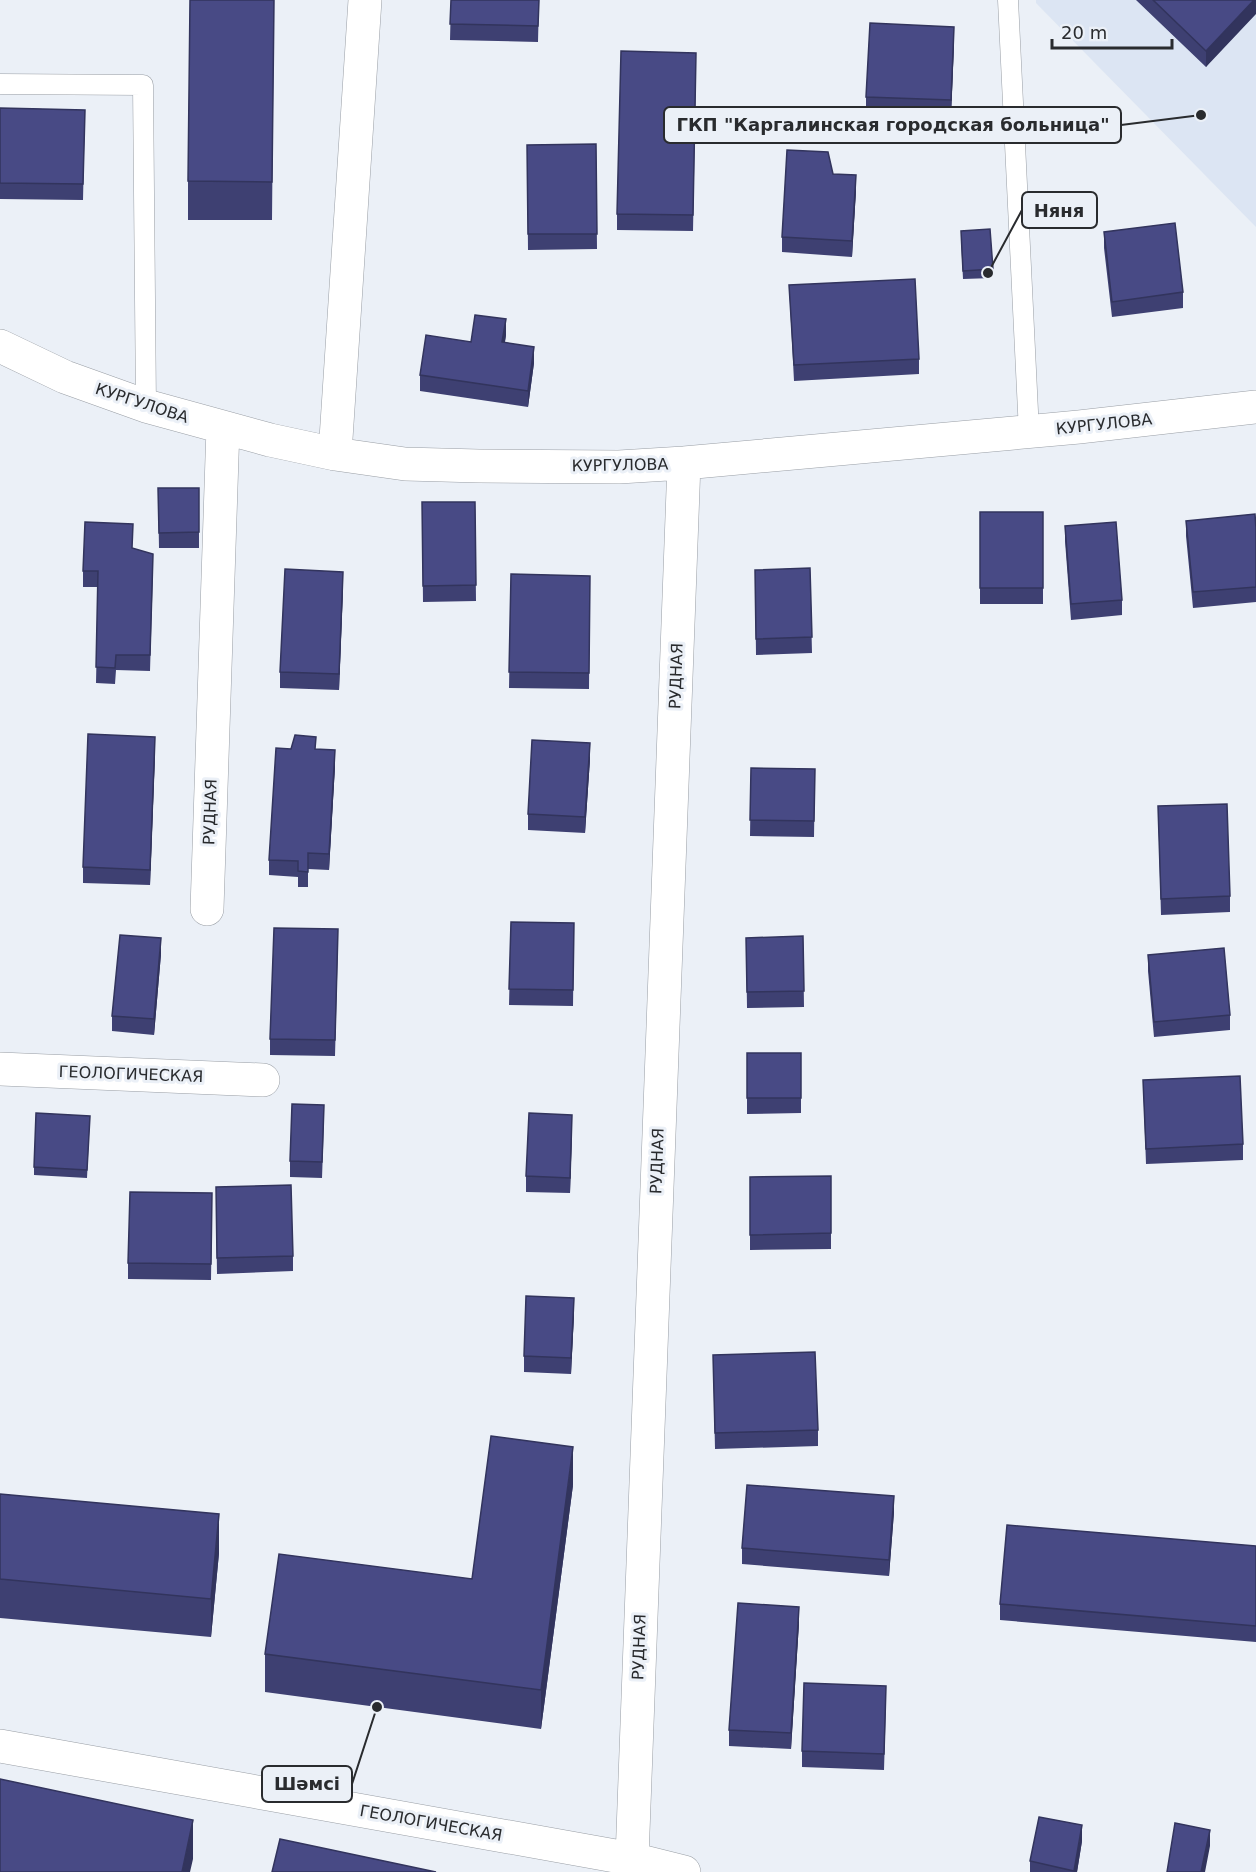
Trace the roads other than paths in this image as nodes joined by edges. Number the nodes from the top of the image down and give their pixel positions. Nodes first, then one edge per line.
1 (365, 0) edge
2 (1008, 0) edge
3 (0, 84) edge
4 (0, 346) edge
5 (0, 361) edge
6 (146, 406) junction
7 (1256, 407) edge
8 (223, 428) junction
9 (1029, 432) junction
10 (335, 454) junction
11 (684, 464) junction
12 (207, 909) dead end
13 (0, 1069) edge
14 (263, 1080) dead end
15 (0, 1746) edge
16 (632, 1859) junction
17 (684, 1872) edge

1 - 10 street
2 - 9 lane
3 - 6 lane
4 - 5 street
4 - 6 street, КУРГУЛОВА
6 - 8 street, КУРГУЛОВА
7 - 9 street, КУРГУЛОВА
8 - 10 street, КУРГУЛОВА
8 - 12 street, РУДНАЯ
9 - 11 street, КУРГУЛОВА
10 - 11 street, КУРГУЛОВА
11 - 16 street, РУДНАЯ
13 - 14 street, ГЕОЛОГИЧЕСКАЯ
15 - 16 street, ГЕОЛОГИЧЕСКАЯ
16 - 17 street, ГЕОЛОГИЧЕСКАЯ

